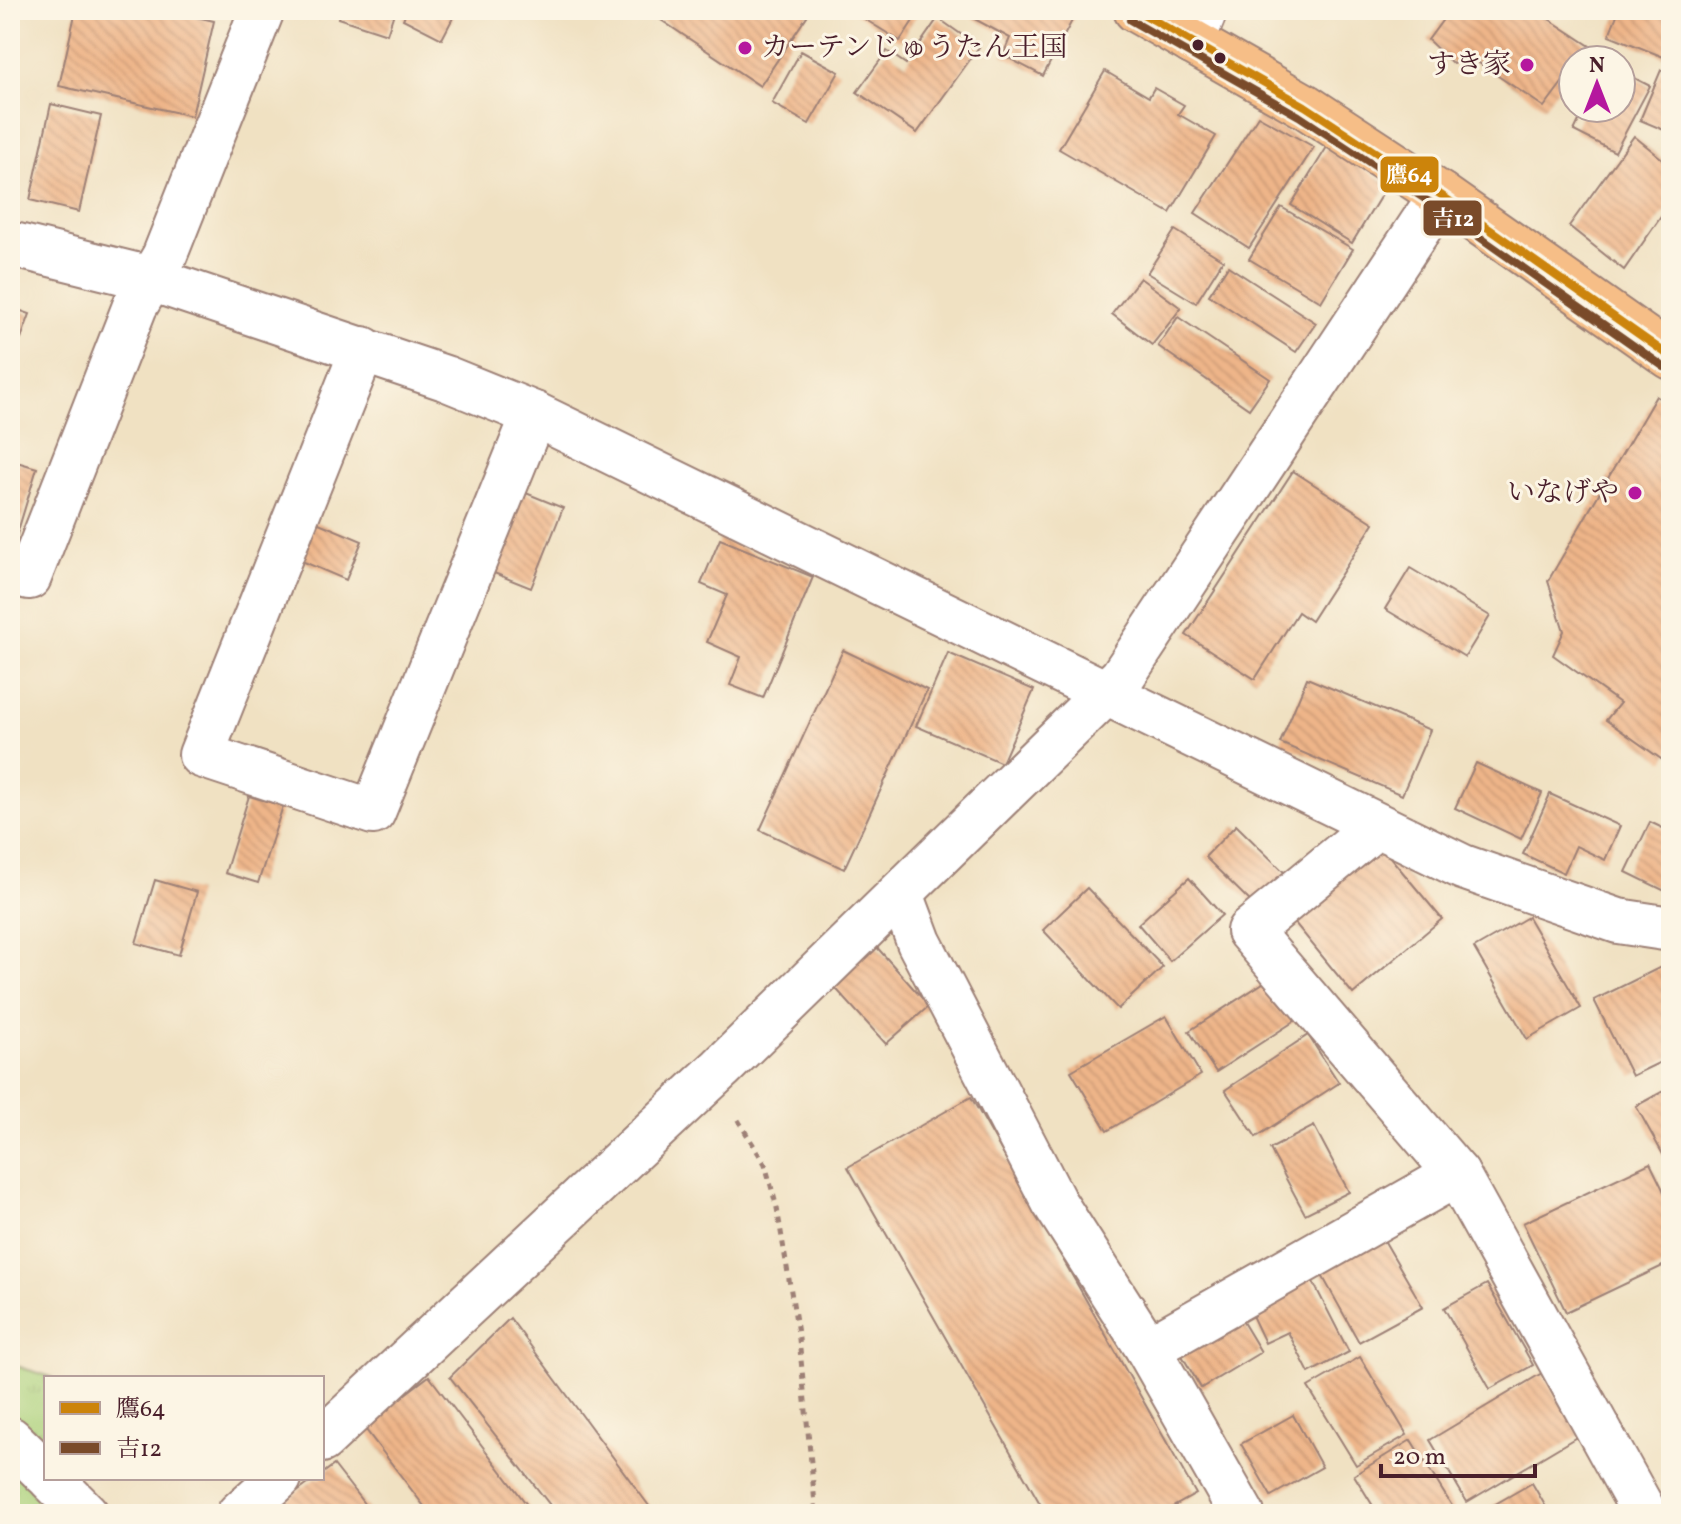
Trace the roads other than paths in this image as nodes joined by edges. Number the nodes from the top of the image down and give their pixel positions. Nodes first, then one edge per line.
1 (262, 10) edge
2 (1136, 10) edge
3 (1199, 26) edge
4 (1441, 195) junction
5 (10, 244) edge
6 (151, 279) junction
7 (363, 349) junction
8 (1671, 357) edge
9 (534, 414) junction
10 (10, 571) edge
11 (1104, 695) junction
12 (1375, 827) junction
13 (901, 894) junction
14 (1671, 929) edge
15 (1457, 1174) junction
16 (1148, 1349) junction
17 (324, 1438) edge
18 (10, 1439) edge
19 (44, 1472) edge
20 (52, 1480) edge
21 (86, 1514) edge
22 (1242, 1514) edge
23 (1645, 1514) edge

1 - 6 street
2 - 3 main road
3 - 4 main road
4 - 8 main road
4 - 11 street
5 - 6 street
6 - 7 street
6 - 10 street
7 - 9 street
7 - 9 street
9 - 11 street
11 - 12 street
11 - 13 street
12 - 14 street
12 - 15 street
13 - 16 street
13 - 17 street
15 - 16 street
15 - 23 street
16 - 22 street
18 - 19 street
20 - 21 street

